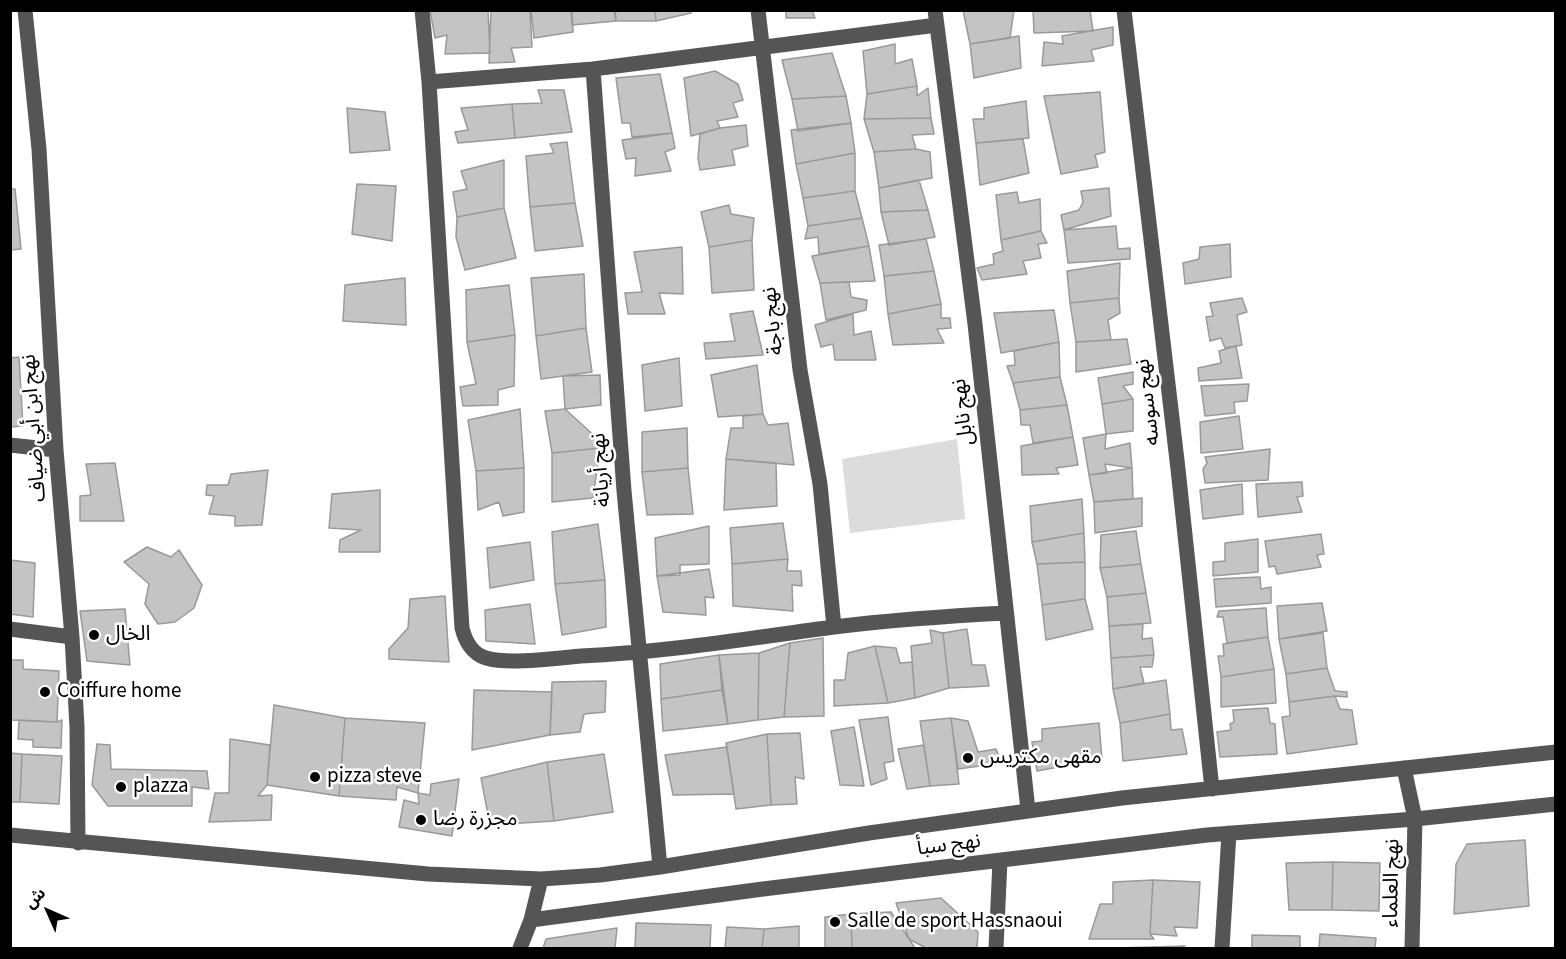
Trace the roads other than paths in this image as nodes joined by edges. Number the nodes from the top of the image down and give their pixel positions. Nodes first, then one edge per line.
1 (25, 10) edge
2 (422, 10) edge
3 (758, 10) edge
4 (1124, 10) edge
5 (936, 18) edge
6 (762, 48) junction
7 (593, 69) junction
8 (429, 82) junction
9 (10, 445) edge
10 (56, 450) junction
11 (1006, 613) junction
12 (834, 627) junction
13 (10, 629) edge
14 (72, 637) junction
15 (639, 653) junction
16 (1556, 752) edge
17 (1404, 768) junction
18 (1212, 789) junction
19 (1556, 804) edge
20 (1028, 810) junction
21 (1415, 819) junction
22 (1229, 833) junction
23 (10, 835) edge
24 (78, 843) junction
25 (1000, 861) junction
26 (660, 867) junction
27 (541, 879) junction
28 (531, 920) junction
29 (520, 948) edge
30 (996, 948) edge
31 (1222, 948) edge
32 (1412, 948) edge

1 - 10 street, نهج ابن أبي ضياف
2 - 8 street
3 - 6 street, نهج باجة
4 - 18 street, نهج سوسه
5 - 6 street
5 - 11 street, نهج نابل
6 - 7 street
6 - 12 street, نهج باجة
7 - 8 street
7 - 15 street, نهج أريانة
8 - 15 street
9 - 10 street
10 - 14 street, نهج ابن أبي ضياف
11 - 12 street
11 - 20 street, نهج نابل
12 - 15 street
13 - 14 street
14 - 24 street, نهج ابن أبي ضياف
15 - 26 street, نهج أريانة
16 - 17 street
17 - 18 street
17 - 21 street, نهج العلماء
18 - 20 street
19 - 21 street, نهج سبأ
20 - 26 street
21 - 22 street, نهج سبأ
21 - 32 street, نهج العلماء
22 - 25 street, نهج سبأ
22 - 31 street
23 - 24 street
24 - 27 street
25 - 28 street, نهج سبأ
25 - 30 street
26 - 27 street
27 - 28 street
28 - 29 street

